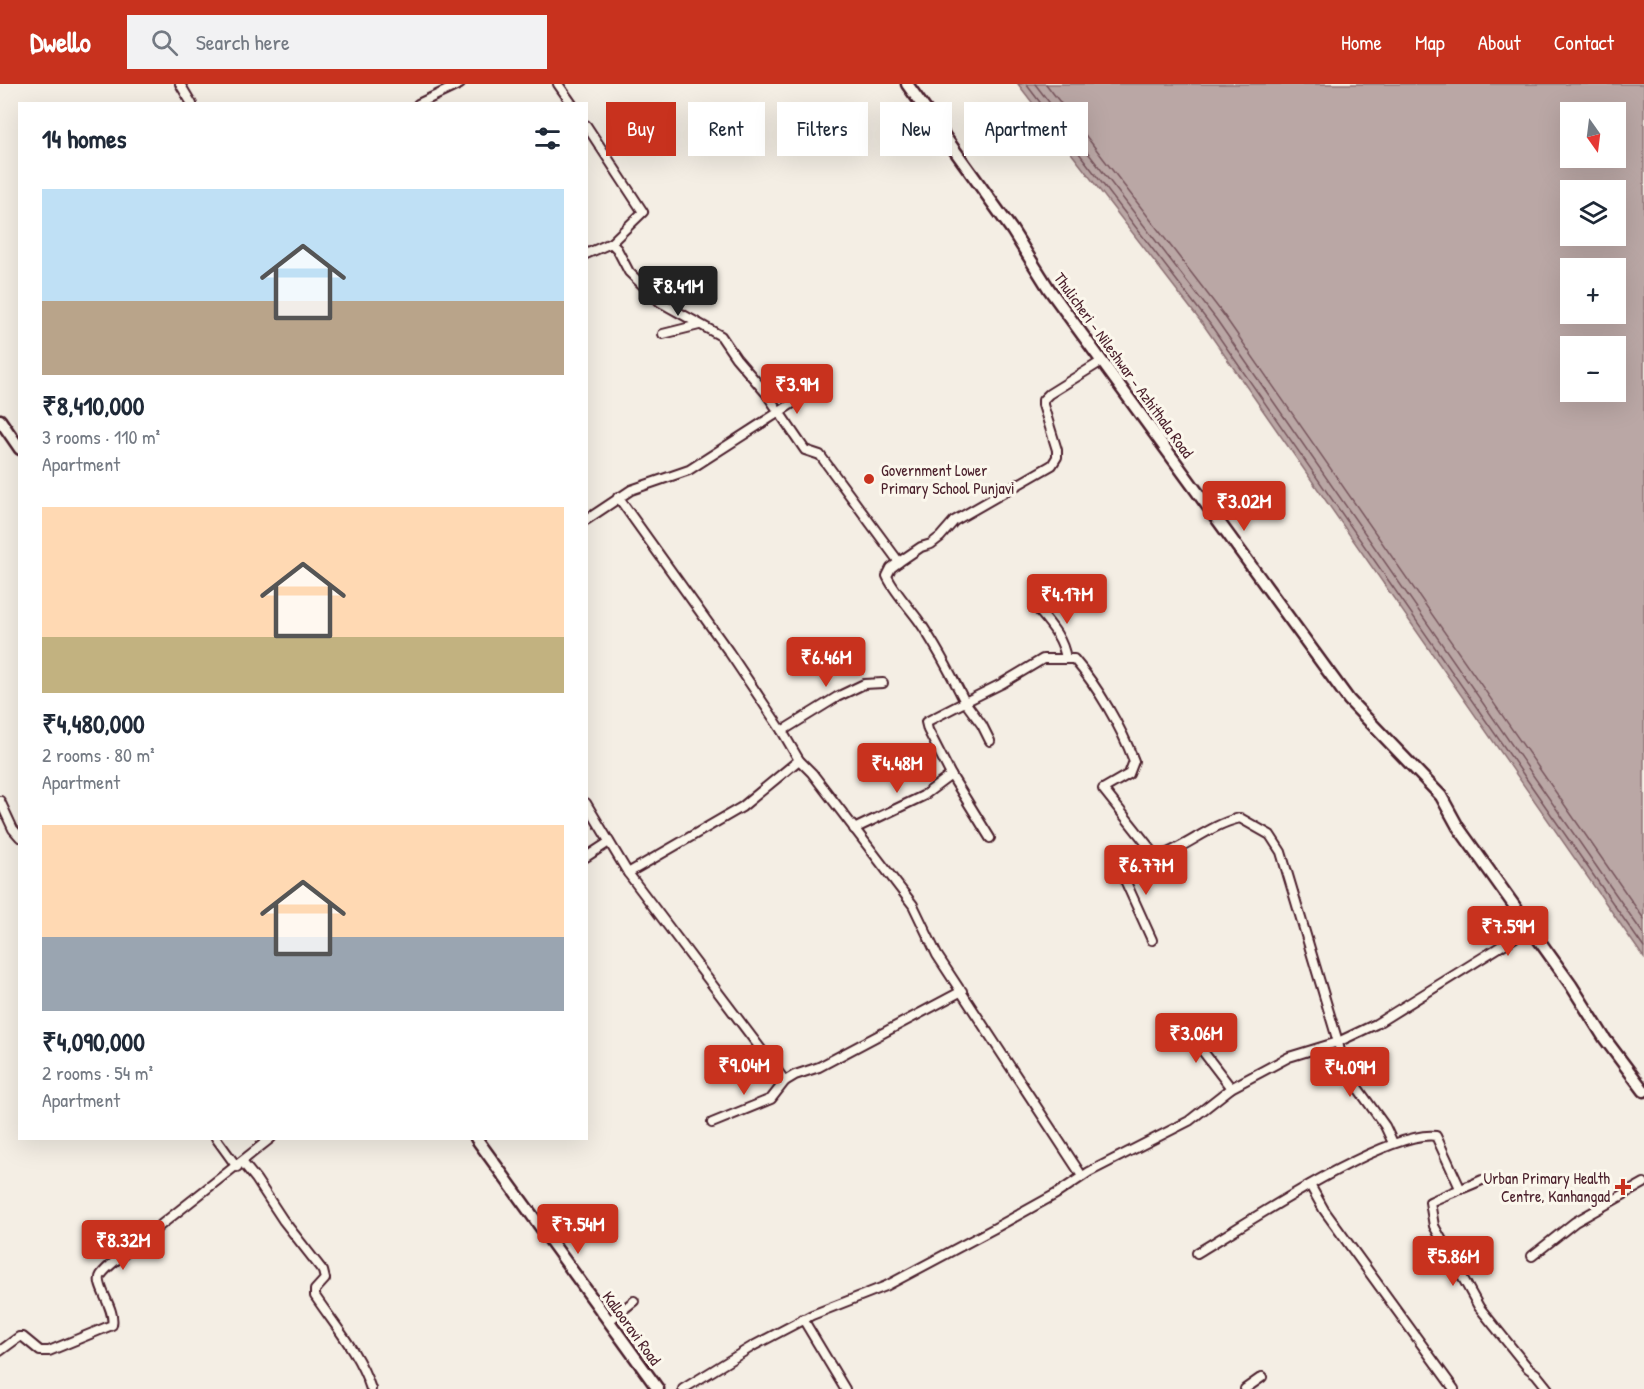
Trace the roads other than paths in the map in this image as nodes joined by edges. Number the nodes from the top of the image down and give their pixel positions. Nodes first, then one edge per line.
1 (180, 84) edge
2 (460, 84) edge
3 (558, 84) edge
4 (907, 84) edge
5 (191, 102) edge
6 (422, 102) edge
7 (571, 102) edge
8 (588, 128) edge
9 (611, 243) junction
10 (588, 253) edge
11 (699, 325) junction
12 (663, 334) dead end
13 (1102, 360) junction
14 (804, 396) dead end
15 (778, 412) junction
16 (0, 420) edge
17 (18, 445) edge
18 (618, 497) junction
19 (588, 519) edge
20 (899, 562) junction
21 (1035, 606) dead end
22 (1066, 659) junction
23 (883, 683) dead end
24 (965, 702) junction
25 (782, 731) junction
26 (990, 741) dead end
27 (799, 760) junction
28 (951, 775) junction
29 (0, 801) edge
30 (588, 806) edge
31 (854, 829) junction
32 (18, 835) edge
33 (990, 838) dead end
34 (609, 842) junction
35 (588, 856) edge
36 (1157, 857) junction
37 (628, 873) junction
38 (1530, 928) junction
39 (1152, 940) dead end
40 (962, 991) junction
41 (1182, 1024) dead end
42 (1338, 1042) junction
43 (785, 1081) junction
44 (1231, 1088) junction
45 (1644, 1091) edge
46 (712, 1123) dead end
47 (218, 1140) edge
48 (269, 1140) edge
49 (477, 1140) edge
50 (1393, 1143) junction
51 (240, 1165) junction
52 (1082, 1176) junction
53 (1482, 1180) dead end
54 (1644, 1183) edge
55 (1310, 1185) junction
56 (1460, 1188) junction
57 (1197, 1253) dead end
58 (1532, 1256) dead end
59 (634, 1301) dead end
60 (803, 1319) junction
61 (609, 1321) junction
62 (0, 1351) edge
63 (1262, 1377) dead end
64 (371, 1389) edge
65 (658, 1389) edge
66 (683, 1389) edge
67 (845, 1389) edge
68 (1245, 1389) edge
69 (1454, 1389) edge
70 (1548, 1389) edge

1 - 5 street
2 - 6 street
3 - 7 street
4 - 13 main road, Thulicheri - Nileshwar - Azhithala Road
8 - 9 street
9 - 10 street
9 - 11 street
11 - 12 street
11 - 15 street
13 - 20 street
13 - 38 main road, Thulicheri - Nileshwar - Azhithala Road
14 - 15 street
15 - 18 street
15 - 20 street
16 - 17 main road
18 - 19 street
18 - 25 street
20 - 24 street
21 - 22 street
22 - 24 street
22 - 36 street
23 - 25 street
24 - 26 street
24 - 28 street
25 - 27 street
27 - 31 street
27 - 37 street
28 - 31 street
28 - 33 street
29 - 32 street
30 - 34 street
31 - 40 street
34 - 35 street
34 - 37 street
36 - 39 street
36 - 42 street
37 - 43 street
38 - 42 street
38 - 45 main road, Thulicheri - Nileshwar - Azhithala Road
40 - 43 street
40 - 52 street
41 - 44 street
42 - 44 street
42 - 50 street
43 - 46 street
44 - 52 street
47 - 51 street
48 - 51 street
49 - 61 main road, Kallooravi Road
50 - 55 street
50 - 56 street
51 - 62 street
51 - 64 street
52 - 60 street
53 - 56 street
54 - 58 street
55 - 57 street
55 - 69 street
56 - 70 street
59 - 61 street
60 - 66 street
60 - 67 street
61 - 65 main road, Kallooravi Road
63 - 68 street

